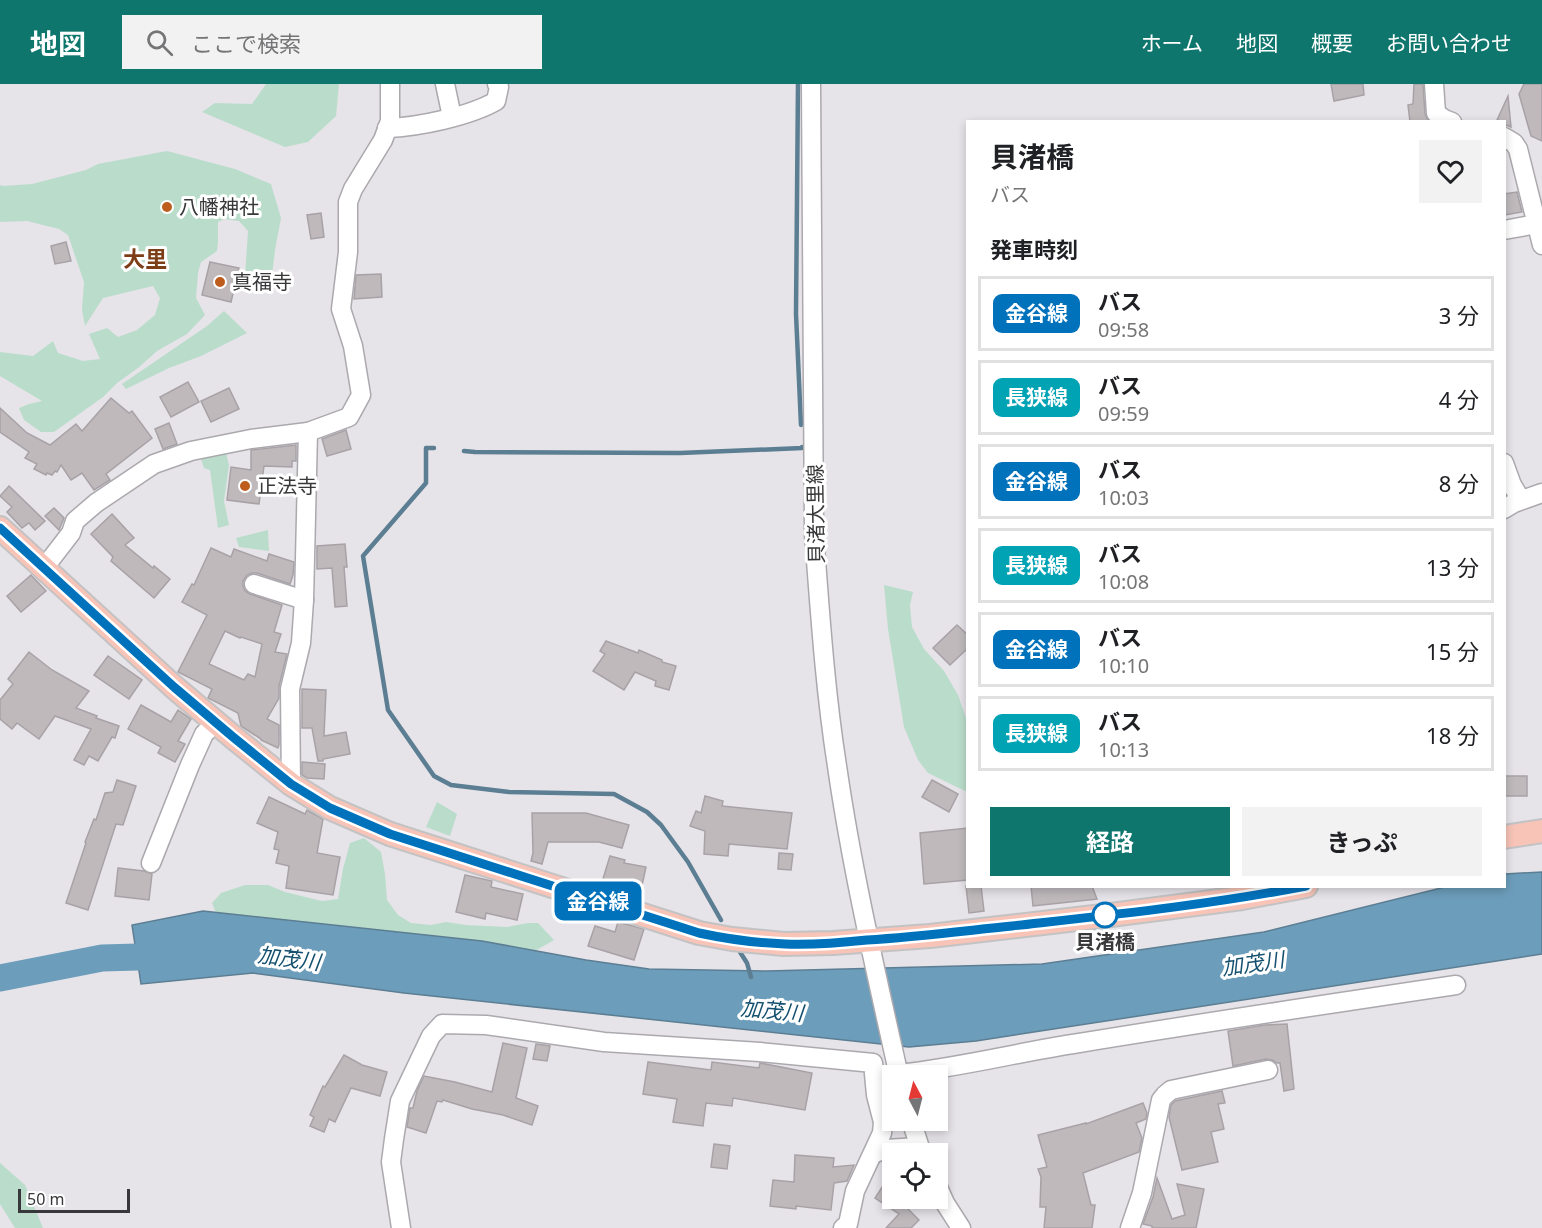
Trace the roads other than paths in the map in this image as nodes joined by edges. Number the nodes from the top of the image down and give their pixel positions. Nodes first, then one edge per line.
1 (390, 84) edge
2 (445, 84) edge
3 (497, 84) edge
4 (811, 84) edge
5 (1434, 84) edge
6 (452, 117) junction
7 (1447, 120) edge
8 (387, 128) junction
9 (1506, 138) edge
10 (1537, 224) junction
11 (1506, 230) edge
12 (1542, 245) edge
13 (308, 432) junction
14 (1506, 468) edge
15 (1542, 493) edge
16 (1521, 500) junction
17 (1506, 508) edge
18 (0, 528) edge
19 (44, 568) junction
20 (254, 584) dead end
21 (304, 600) junction
22 (216, 722) junction
23 (291, 784) junction
24 (1542, 831) edge
25 (1506, 837) edge
26 (151, 863) dead end
27 (1295, 888) edge
28 (871, 950) junction
29 (1456, 985) dead end
30 (896, 1065) edge
31 (948, 1067) edge
32 (1268, 1070) dead end
33 (882, 1150) edge
34 (873, 1154) junction
35 (948, 1208) edge
36 (401, 1228) edge
37 (843, 1228) edge
38 (961, 1228) edge
39 (1130, 1228) edge

1 - 8 street
2 - 6 street
3 - 6 street
4 - 28 street, 貝渚大里線
5 - 7 street
6 - 8 street
8 - 13 street
9 - 10 street
10 - 11 street
10 - 12 street
13 - 19 street
13 - 21 street
14 - 16 street
15 - 16 street
16 - 17 street
18 - 19 main road
19 - 22 main road
20 - 21 street
21 - 23 street
22 - 23 main road
22 - 26 street
23 - 28 main road
24 - 25 main road
27 - 28 main road
28 - 30 street
29 - 31 street
32 - 39 street
33 - 34 street
34 - 36 street
34 - 37 street
35 - 38 street

